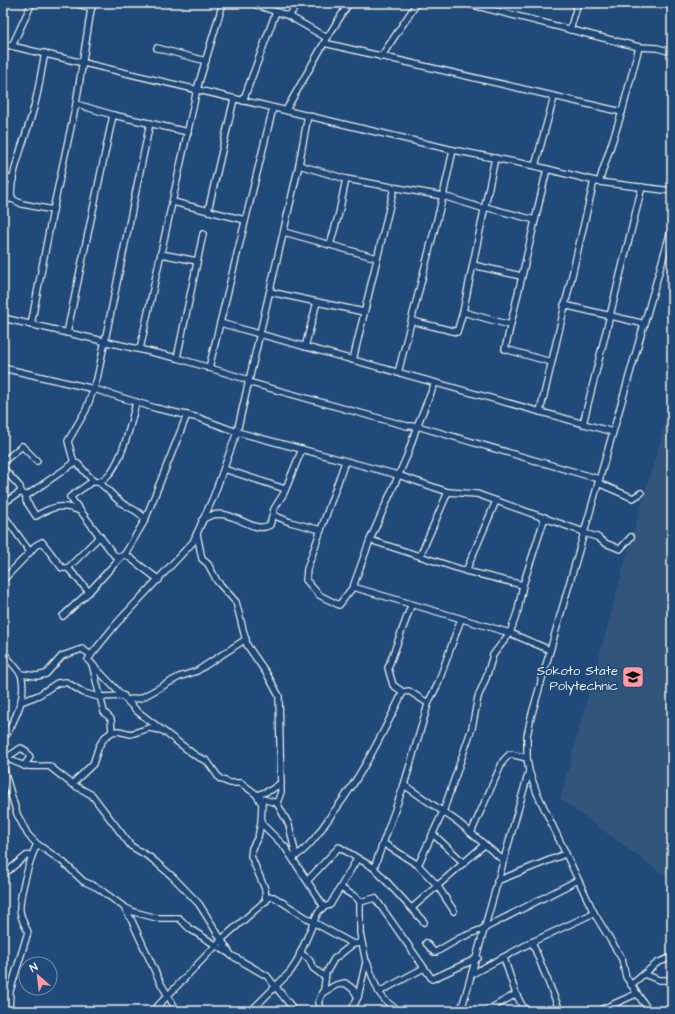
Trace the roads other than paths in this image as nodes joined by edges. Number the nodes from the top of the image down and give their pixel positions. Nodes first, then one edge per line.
1 (32, 3) edge
2 (73, 3) edge
3 (223, 3) edge
4 (251, 3) edge
5 (298, 3) edge
6 (349, 3) edge
7 (418, 3) edge
8 (465, 3) edge
9 (578, 3) edge
10 (92, 6) edge
11 (276, 12) junction
12 (289, 16) junction
13 (570, 30) junction
14 (325, 40) junction
15 (3, 44) edge
16 (12, 46) junction
17 (639, 47) junction
18 (157, 48) dead end
19 (672, 52) edge
20 (45, 53) junction
21 (381, 57) junction
22 (82, 61) junction
23 (206, 61) junction
24 (197, 89) junction
25 (554, 97) junction
26 (234, 99) junction
27 (243, 101) junction
28 (76, 104) junction
29 (273, 108) junction
30 (286, 110) junction
31 (622, 112) junction
32 (113, 115) junction
33 (308, 115) junction
34 (150, 123) junction
35 (188, 132) junction
36 (453, 150) junction
37 (495, 158) junction
38 (299, 165) junction
39 (534, 166) junction
40 (547, 169) junction
41 (3, 176) edge
42 (346, 179) junction
43 (13, 180) junction
44 (597, 181) junction
45 (642, 187) junction
46 (394, 188) junction
47 (672, 191) edge
48 (443, 196) junction
49 (12, 197) junction
50 (173, 202) junction
51 (3, 203) edge
52 (485, 208) junction
53 (53, 210) junction
54 (208, 211) junction
55 (245, 220) junction
56 (535, 220) junction
57 (672, 227) edge
58 (284, 232) junction
59 (203, 234) dead end
60 (330, 245) junction
61 (161, 254) junction
62 (377, 258) junction
63 (197, 261) junction
64 (473, 265) junction
65 (521, 276) junction
66 (270, 292) junction
67 (317, 302) junction
68 (564, 305) junction
69 (364, 312) junction
70 (462, 312) junction
71 (610, 317) junction
72 (3, 318) edge
73 (412, 320) junction
74 (220, 323) junction
75 (644, 324) junction
76 (31, 325) junction
77 (510, 326) junction
78 (67, 333) junction
79 (260, 334) junction
80 (104, 342) junction
81 (305, 347) junction
82 (140, 349) junction
83 (177, 358) junction
84 (353, 360) junction
85 (551, 362) junction
86 (3, 368) edge
87 (209, 368) junction
88 (398, 373) junction
89 (248, 381) junction
90 (435, 383) junction
91 (94, 389) junction
92 (136, 402) junction
93 (540, 412) junction
94 (187, 415) junction
95 (583, 424) junction
96 (417, 426) junction
97 (237, 432) junction
98 (613, 432) junction
99 (302, 449) junction
100 (37, 461) dead end
101 (3, 462) edge
102 (345, 462) junction
103 (74, 463) junction
104 (3, 468) edge
105 (224, 470) junction
106 (398, 475) junction
107 (96, 481) junction
108 (599, 481) junction
109 (285, 489) junction
110 (448, 492) junction
111 (641, 493) dead end
112 (23, 494) junction
113 (496, 501) junction
114 (3, 503) edge
115 (80, 511) junction
116 (3, 514) edge
117 (273, 515) junction
118 (545, 517) junction
119 (145, 520) junction
120 (202, 520) junction
121 (322, 530) junction
122 (584, 533) junction
123 (197, 534) junction
124 (100, 536) junction
125 (631, 537) dead end
126 (370, 540) junction
127 (30, 552) junction
128 (123, 556) junction
129 (420, 556) junction
130 (68, 568) junction
131 (466, 571) junction
132 (3, 580) edge
133 (159, 580) junction
134 (523, 585) junction
135 (353, 587) junction
136 (89, 592) junction
137 (412, 606) junction
138 (63, 616) dead end
139 (461, 619) junction
140 (510, 633) junction
141 (246, 639) junction
142 (550, 650) junction
143 (3, 652) edge
144 (91, 655) junction
145 (92, 664) junction
146 (21, 674) junction
147 (403, 692) junction
148 (99, 697) junction
149 (125, 698) junction
150 (430, 701) junction
151 (21, 702) junction
152 (163, 730) junction
153 (112, 732) junction
154 (3, 735) edge
155 (4, 756) edge
156 (527, 758) junction
157 (24, 766) junction
158 (3, 767) edge
159 (529, 771) junction
160 (281, 783) junction
161 (72, 784) junction
162 (404, 785) junction
163 (258, 797) junction
164 (277, 803) junction
165 (443, 812) junction
166 (261, 822) junction
167 (471, 833) junction
168 (433, 834) junction
169 (383, 842) junction
170 (36, 844) junction
171 (484, 845) junction
172 (565, 854) junction
173 (31, 855) junction
174 (294, 857) junction
175 (357, 859) junction
176 (503, 860) junction
177 (464, 863) junction
178 (418, 865) junction
179 (374, 868) junction
180 (3, 875) edge
181 (308, 880) junction
182 (578, 880) junction
183 (497, 881) junction
184 (437, 886) junction
185 (341, 888) junction
186 (266, 901) junction
187 (360, 902) junction
188 (124, 907) junction
189 (324, 907) junction
190 (412, 908) junction
191 (454, 911) dead end
192 (594, 913) junction
193 (313, 922) junction
194 (424, 922) dead end
195 (485, 928) junction
196 (222, 939) junction
197 (532, 942) junction
198 (362, 943) junction
199 (426, 943) dead end
200 (354, 944) junction
201 (216, 946) junction
202 (300, 953) junction
203 (231, 955) junction
204 (672, 957) edge
205 (478, 958) junction
206 (504, 958) junction
207 (366, 962) junction
208 (424, 968) junction
209 (472, 974) junction
210 (644, 974) junction
211 (325, 977) junction
212 (276, 985) junction
213 (631, 985) junction
214 (672, 987) edge
215 (379, 992) junction
216 (322, 993) junction
217 (516, 994) junction
218 (636, 994) junction
219 (168, 996) junction
220 (358, 997) junction
221 (559, 1009) edge
222 (9, 1011) edge
223 (153, 1011) edge
224 (178, 1011) edge
225 (251, 1011) edge
226 (289, 1011) edge
227 (322, 1011) edge
228 (351, 1011) edge
229 (400, 1011) edge
230 (461, 1011) edge
231 (486, 1011) edge
232 (525, 1011) edge
233 (551, 1011) edge
234 (598, 1011) edge
235 (649, 1011) edge

1 - 16 street
2 - 10 street
3 - 23 street
4 - 11 street
5 - 12 street
6 - 14 street
7 - 21 street
8 - 13 street
9 - 13 street
10 - 22 street
11 - 12 street
11 - 27 street
12 - 14 street
13 - 17 street
14 - 21 street
14 - 30 street
15 - 16 street
16 - 20 street
17 - 19 street
17 - 31 street
18 - 23 street
20 - 22 street
20 - 43 street
21 - 25 street
22 - 24 street
22 - 28 street
23 - 24 street
24 - 26 street
24 - 35 street
25 - 31 street
25 - 39 street
26 - 27 street
26 - 54 street
27 - 29 street
28 - 32 street
28 - 53 street
29 - 30 street
29 - 55 street
30 - 33 street
31 - 44 street
32 - 34 street
32 - 78 street
33 - 36 street
33 - 38 street
34 - 35 street
34 - 80 street
35 - 50 street
36 - 37 street
36 - 48 street
37 - 39 street
37 - 52 street
38 - 42 street
38 - 58 street
39 - 40 street
40 - 44 street
40 - 56 street
41 - 43 street
42 - 46 street
42 - 60 street
43 - 49 street
44 - 45 street
44 - 68 street
45 - 47 street
45 - 71 street
46 - 48 street
46 - 62 street
48 - 52 street
48 - 73 street
49 - 51 street
49 - 53 street
50 - 54 street
50 - 61 street
52 - 56 street
52 - 64 street
53 - 76 street
54 - 55 street
55 - 74 street
56 - 65 street
57 - 75 street
58 - 60 street
58 - 66 street
59 - 63 street
60 - 62 street
61 - 63 street
61 - 82 street
62 - 69 street
63 - 83 street
64 - 65 street
64 - 70 street
65 - 77 street
66 - 67 street
66 - 79 street
67 - 69 street
67 - 81 street
68 - 71 street
68 - 85 street
69 - 84 street
70 - 73 street
70 - 77 street
71 - 75 street
71 - 95 street
72 - 76 street
73 - 88 street
74 - 79 street
74 - 87 street
75 - 98 street
76 - 78 street
77 - 85 street
78 - 80 street
79 - 81 street
79 - 89 street
80 - 82 street
80 - 91 street
81 - 84 street
82 - 83 street
83 - 87 street
84 - 88 street
85 - 93 street
86 - 91 street
87 - 89 street
88 - 90 street
89 - 96 street
89 - 97 street
90 - 93 street
90 - 96 street
91 - 92 street
91 - 103 street
92 - 94 street
92 - 107 street
93 - 95 street
94 - 97 street
94 - 119 street
95 - 98 street
96 - 106 street
96 - 108 street
97 - 99 street
97 - 105 street
98 - 108 street
99 - 102 street
99 - 109 street
100 - 101 street
102 - 106 street
102 - 121 street
103 - 107 street
103 - 112 street
104 - 112 street
105 - 109 street
105 - 120 street
106 - 110 street
106 - 126 street
107 - 115 street
107 - 119 street
108 - 111 street
108 - 122 street
109 - 117 street
110 - 113 street
110 - 129 street
112 - 114 street
112 - 115 street
113 - 118 street
113 - 131 street
115 - 124 street
116 - 127 street
117 - 120 street
117 - 121 street
118 - 122 street
118 - 134 street
119 - 128 street
120 - 123 street
121 - 135 street
122 - 125 street
122 - 142 street
123 - 133 street
123 - 141 street
124 - 128 street
124 - 130 street
126 - 129 street
126 - 135 street
127 - 130 street
127 - 132 street
128 - 133 street
128 - 136 street
129 - 131 street
130 - 136 street
131 - 134 street
133 - 144 street
134 - 140 street
135 - 137 street
136 - 138 street
137 - 139 street
137 - 147 street
139 - 140 street
139 - 150 street
140 - 142 street
140 - 165 street
141 - 149 street
141 - 160 street
142 - 156 street
143 - 146 street
144 - 145 street
144 - 146 street
145 - 148 street
145 - 149 street
146 - 151 street
147 - 150 street
147 - 174 street
148 - 149 street
148 - 151 street
148 - 153 street
149 - 152 street
150 - 162 street
151 - 154 street
152 - 153 street
152 - 163 street
153 - 161 street
155 - 157 street
155 - 157 street
156 - 159 street
156 - 167 street
157 - 161 street
158 - 170 street
159 - 172 street
159 - 176 street
160 - 163 street
160 - 164 street
161 - 196 street
162 - 165 street
162 - 169 street
163 - 164 street
163 - 166 street
164 - 174 street
165 - 167 street
165 - 168 street
166 - 174 street
166 - 186 street
167 - 171 street
168 - 177 street
168 - 178 street
169 - 178 street
169 - 179 street
170 - 173 street
170 - 188 street
171 - 176 street
171 - 177 street
172 - 182 street
172 - 183 street
173 - 180 street
173 - 222 street
174 - 181 street
175 - 179 street
175 - 181 street
175 - 185 street
176 - 183 street
177 - 184 street
178 - 184 street
179 - 190 street
181 - 189 street
182 - 192 street
182 - 195 street
183 - 195 street
184 - 190 street
184 - 191 street
185 - 187 street
185 - 189 street
186 - 193 street
186 - 196 street
187 - 198 street
187 - 208 street
188 - 201 street
188 - 219 street
189 - 193 street
190 - 194 street
192 - 197 street
192 - 213 street
193 - 200 street
193 - 202 street
195 - 199 street
195 - 205 street
196 - 201 street
196 - 203 street
197 - 206 street
197 - 221 street
198 - 200 street
198 - 207 street
200 - 211 street
201 - 203 street
201 - 219 street
202 - 211 street
202 - 212 street
203 - 212 street
204 - 210 street
205 - 208 street
205 - 209 street
206 - 209 street
206 - 217 street
207 - 215 street
207 - 220 street
208 - 215 street
209 - 230 street
210 - 213 street
210 - 214 street
211 - 216 street
212 - 225 street
212 - 226 street
213 - 218 street
215 - 229 street
216 - 220 street
216 - 227 street
217 - 231 street
217 - 232 street
218 - 234 street
218 - 235 street
219 - 223 street
219 - 224 street
220 - 228 street
221 - 233 street

